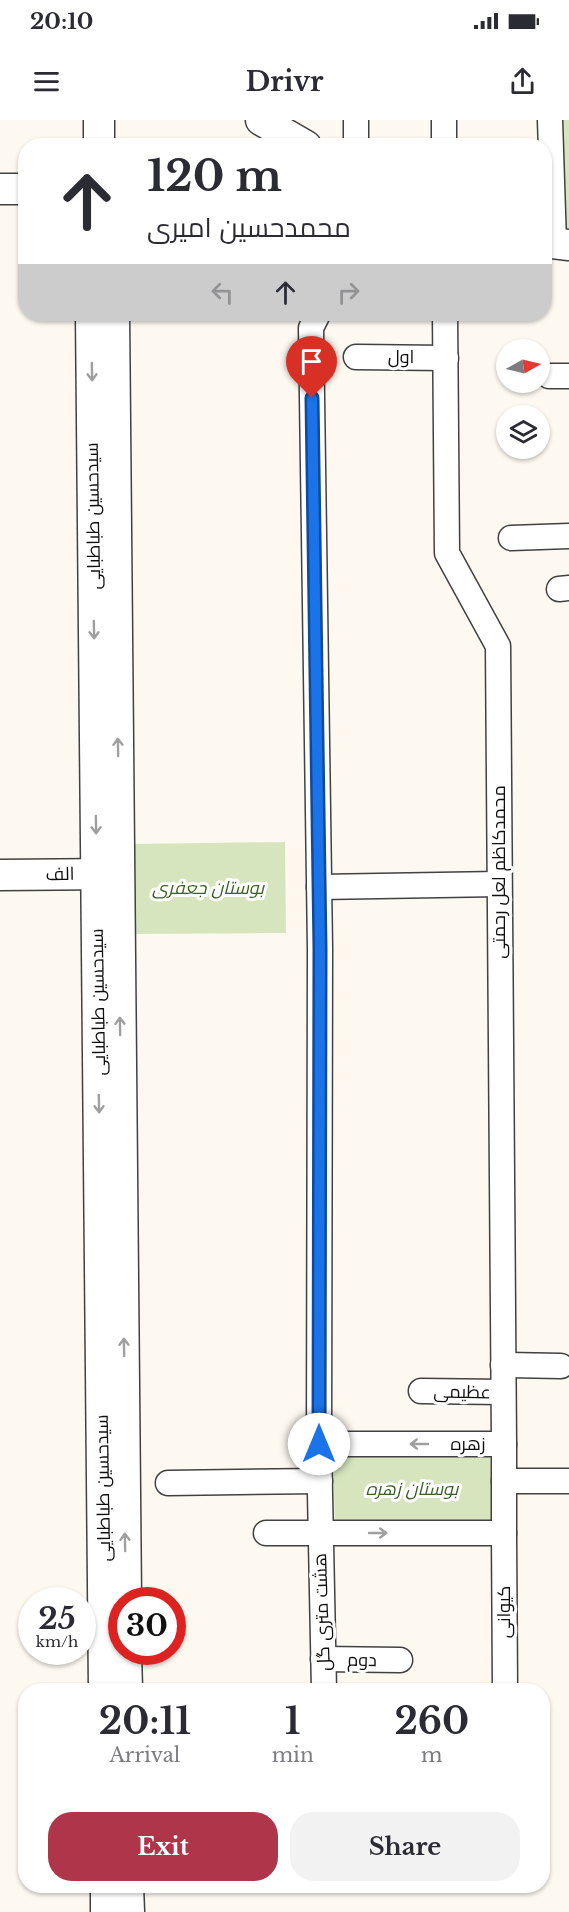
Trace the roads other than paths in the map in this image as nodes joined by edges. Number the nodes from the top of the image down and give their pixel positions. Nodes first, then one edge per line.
1 (99, 120) edge
2 (261, 120) edge
3 (356, 120) edge
4 (444, 120) edge
5 (550, 120) edge
6 (99, 138) edge
7 (292, 138) edge
8 (356, 138) edge
9 (444, 138) edge
10 (551, 138) edge
11 (552, 161) edge
12 (0, 189) edge
13 (18, 189) edge
14 (556, 244) edge
15 (91, 321) edge
16 (114, 321) edge
17 (314, 321) edge
18 (445, 321) edge
19 (356, 357) dead end
20 (446, 358) junction
21 (569, 536) edge
22 (511, 538) dead end
23 (108, 874) junction
24 (0, 875) edge
25 (499, 884) junction
26 (319, 887) junction
27 (503, 1365) junction
28 (561, 1366) dead end
29 (422, 1391) dead end
30 (503, 1392) junction
31 (319, 1444) junction
32 (504, 1444) junction
33 (320, 1481) junction
34 (504, 1481) junction
35 (569, 1481) edge
36 (168, 1483) dead end
37 (266, 1533) dead end
38 (320, 1533) junction
39 (504, 1533) junction
40 (126, 1587) edge
41 (323, 1659) junction
42 (400, 1660) dead end
43 (126, 1665) edge
44 (104, 1683) edge
45 (127, 1683) edge
46 (324, 1683) edge
47 (505, 1683) edge
48 (106, 1893) edge
49 (129, 1893) edge
50 (106, 1912) edge
51 (129, 1912) edge

1 - 6 street
2 - 7 street
3 - 8 street
4 - 9 street
5 - 10 street
11 - 14 street
12 - 13 street
15 -> 23 street, سیدحسین طباطبایی
23 -> 16 street, سیدحسین طباطبایی
17 - 26 street
18 - 20 street, محمدکاظم لعل رحمتی
19 - 20 street, اول
20 - 25 street, محمدکاظم لعل رحمتی
21 - 22 street
23 - 24 street, الف
40 -> 23 street, سیدحسین طباطبایی
23 -> 44 street, سیدحسین طباطبایی
25 - 26 street
25 - 27 street, محمدکاظم لعل رحمتی
26 - 31 street
27 - 28 street
27 - 30 street, محمدکاظم لعل رحمتی
29 - 30 street, عظیمی
30 - 32 street, محمدکاظم لعل رحمتی
32 -> 31 street, زهره
31 - 33 street
32 - 34 street, زهره
33 - 36 street
33 - 38 street
34 - 35 street
34 - 39 street, زهره
37 - 38 street
38 -> 39 street
38 - 41 street, هشت متری گل
39 - 47 street, کیوانی
41 - 42 street, دوم
41 - 46 street, هشت متری گل
43 - 45 street
48 - 50 street
49 - 51 street

